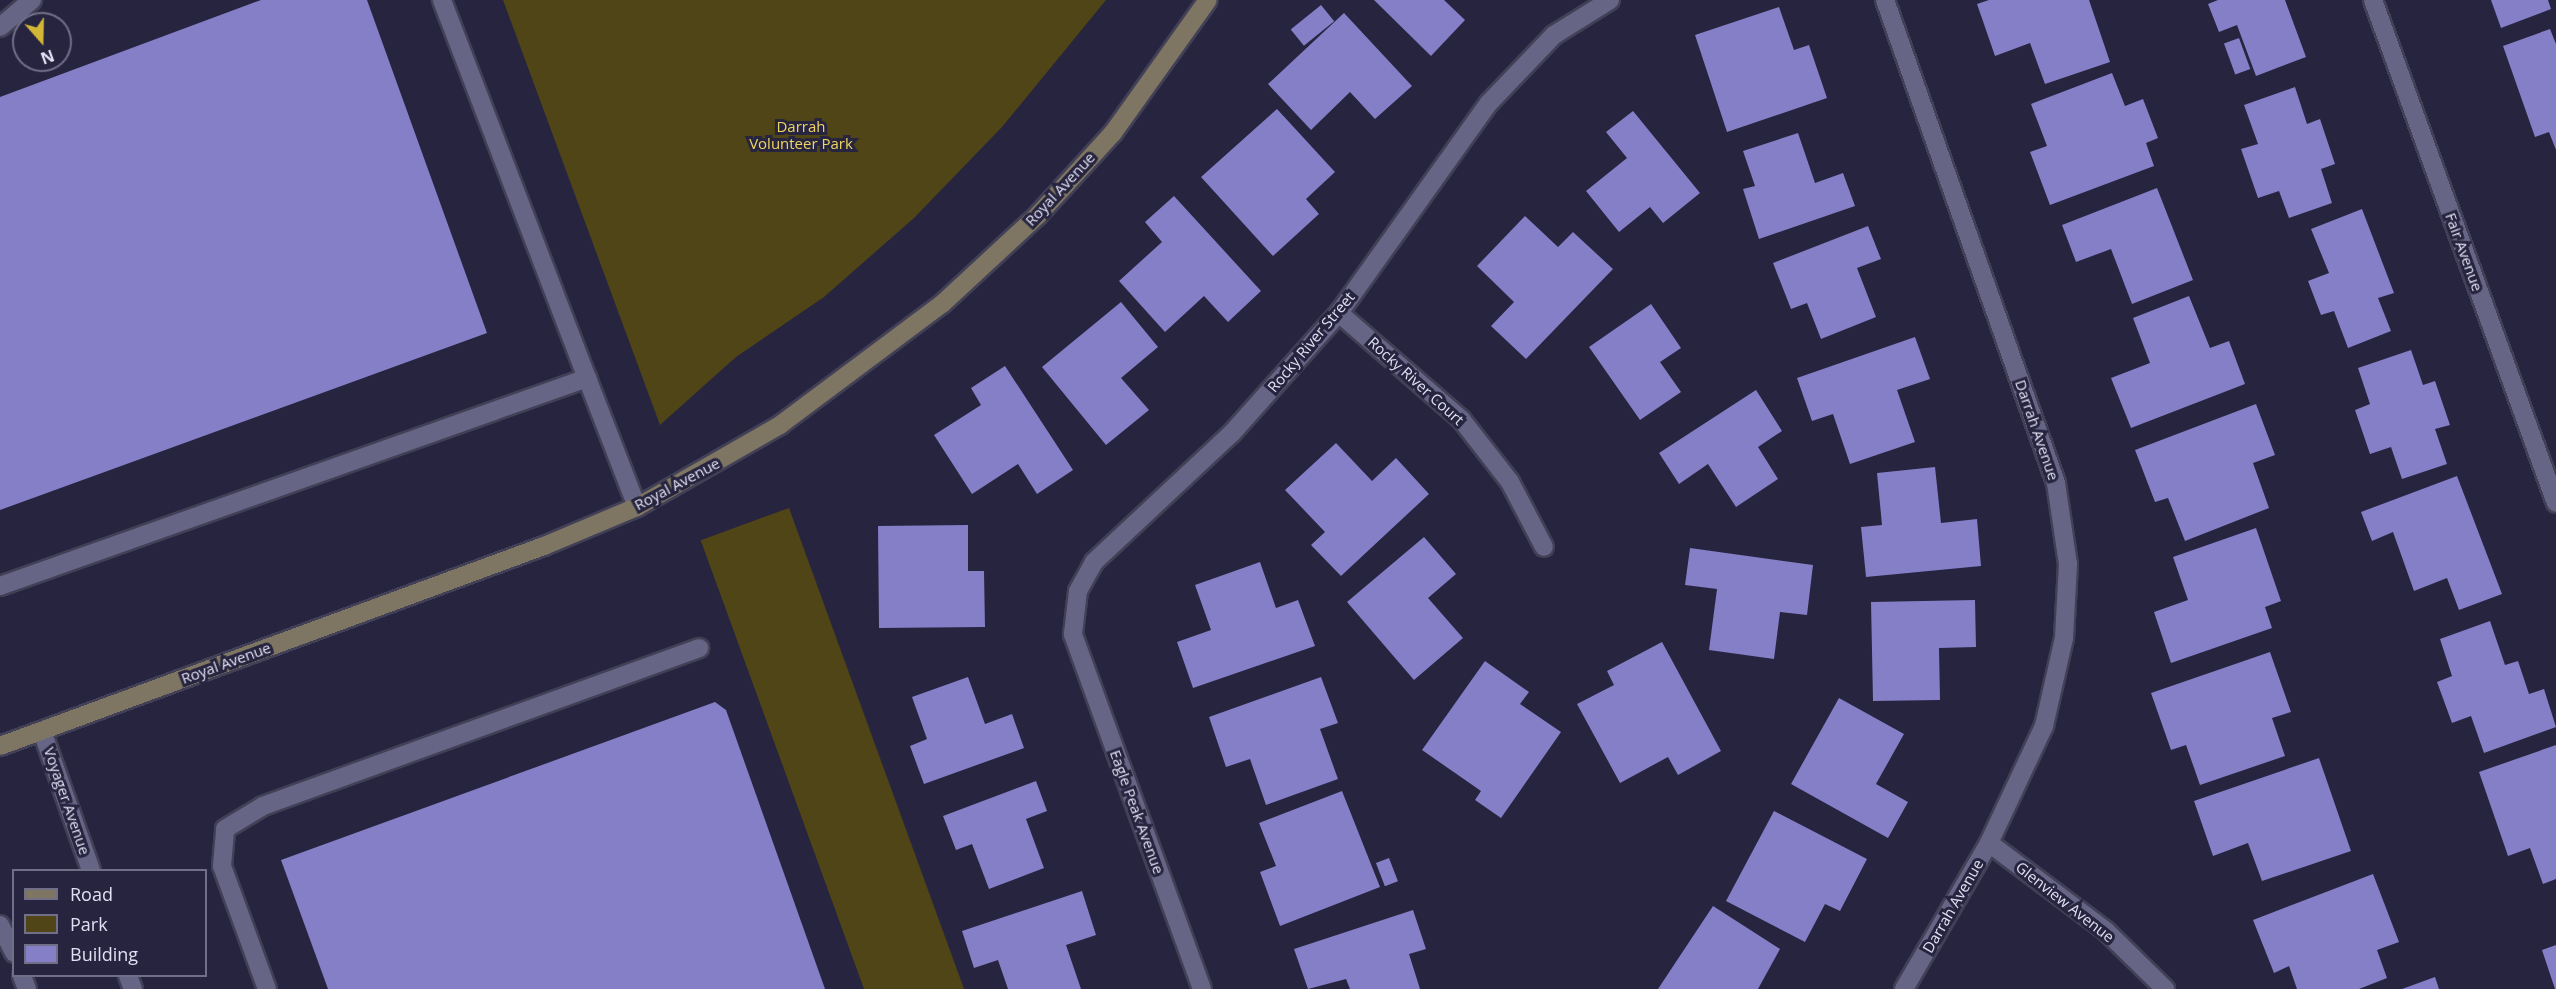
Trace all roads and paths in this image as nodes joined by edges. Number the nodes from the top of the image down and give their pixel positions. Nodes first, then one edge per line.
1 (32, 0) edge
2 (442, 0) edge
3 (1208, 0) edge
4 (1610, 0) edge
5 (1885, 0) edge
6 (2373, 0) edge
7 (0, 27) edge
8 (1339, 313) junction
9 (587, 378) junction
10 (2556, 503) edge
11 (637, 507) junction
12 (1544, 547) dead end
13 (0, 586) edge
14 (1073, 634) joint
15 (699, 648) dead end
16 (42, 730) junction
17 (0, 746) edge
18 (1989, 843) junction
19 (91, 869) edge
20 (0, 925) edge
21 (12, 949) edge
22 (267, 989) edge
23 (1202, 989) edge
24 (1904, 989) edge
25 (2165, 989) edge

1 - 7 street
2 - 9 street
3 - 11 main road, Royal Avenue
4 - 8 street, Rocky River Street
5 - 18 street, Darrah Avenue
6 - 10 street, Fair Avenue
8 - 12 street, Rocky River Court
8 - 14 street, Rocky River Street
9 - 11 street
9 - 13 street
11 - 16 main road, Royal Avenue
14 - 23 street, Eagle Peak Avenue
15 - 22 street
16 - 17 main road, Royal Avenue
16 - 19 street, Voyager Avenue
18 - 24 street, Darrah Avenue
18 - 25 street, Glenview Avenue
20 - 21 street

